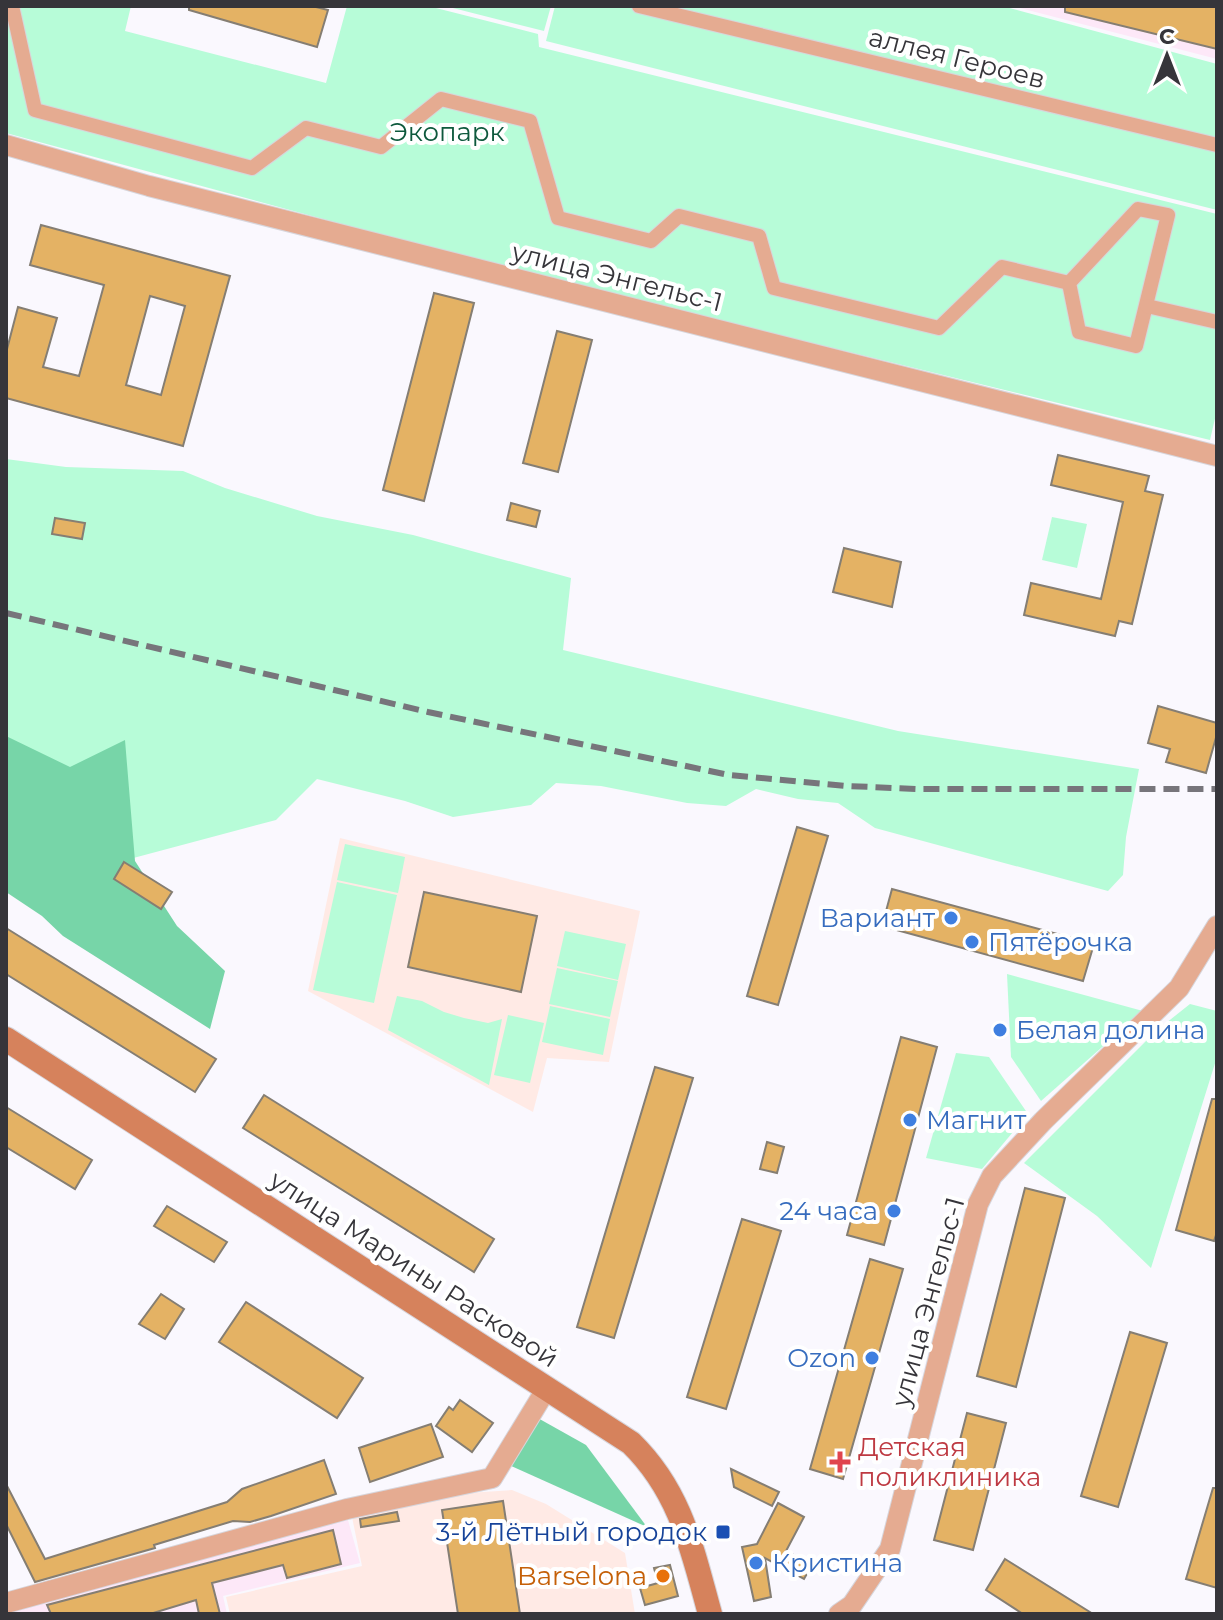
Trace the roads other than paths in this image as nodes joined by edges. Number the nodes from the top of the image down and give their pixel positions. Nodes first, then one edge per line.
1 (12, 6) edge
2 (639, 6) edge
3 (6, 145) edge
4 (1217, 145) edge
5 (1069, 283) junction
6 (1147, 306) junction
7 (1217, 322) edge
8 (1217, 456) edge
9 (1217, 926) edge
10 (6, 1039) edge
11 (547, 1388) junction
12 (6, 1603) edge
13 (710, 1614) edge
14 (839, 1614) edge

1 - 5 street
2 - 4 street, аллея Героев
3 - 8 street, улица Энгельс-1
5 - 6 street
5 - 6 street
6 - 7 street
9 - 14 street, улица Энгельс-1
10 - 11 main road, улица Марины Расковой
11 - 12 street
11 - 13 main road, улица Марины Расковой

